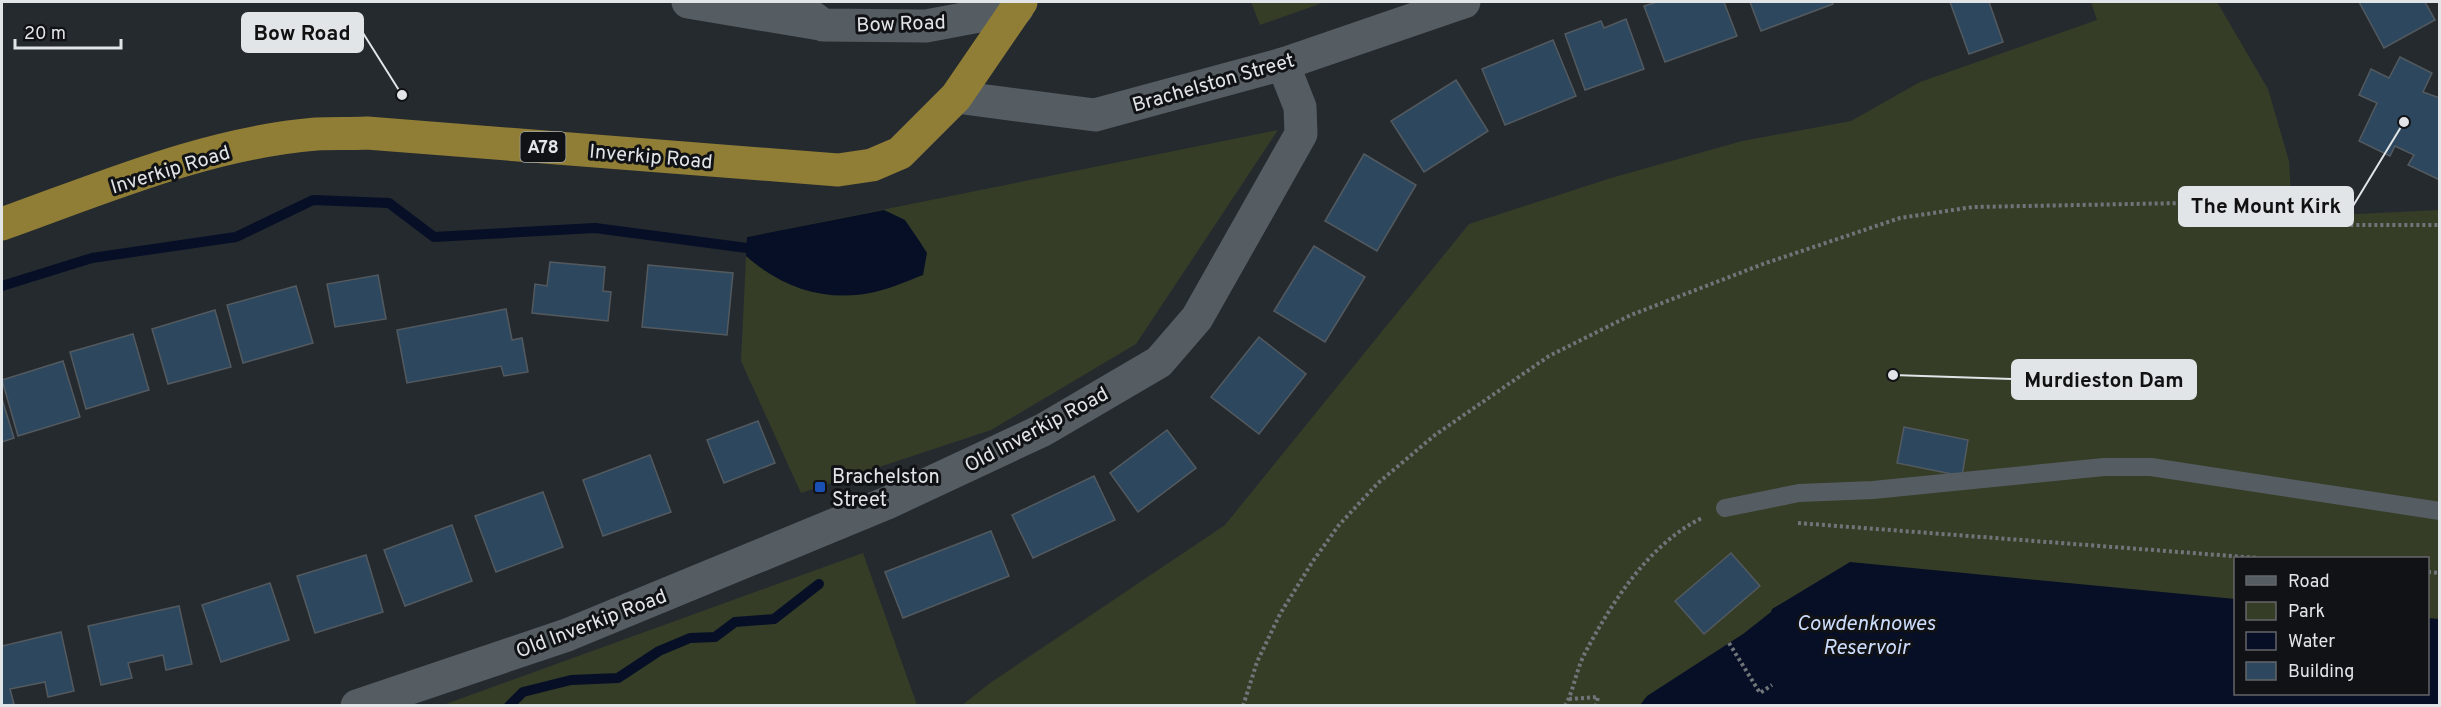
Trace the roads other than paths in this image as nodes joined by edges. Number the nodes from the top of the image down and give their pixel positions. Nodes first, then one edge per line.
1 (688, 2) edge
2 (792, 2) edge
3 (1464, 2) edge
4 (1019, 5) edge
5 (823, 25) junction
6 (1283, 64) junction
7 (956, 97) junction
8 (2, 224) edge
9 (1725, 508) road end
10 (2439, 511) edge
11 (357, 705) edge

1 - 5 street, Bow Road
2 - 5 street
3 - 6 street, Brachelston Street
4 - 5 street, Bow Road
4 - 7 highway, Inverkip Road / A78
6 - 7 street, Brachelston Street
6 - 11 street, Old Inverkip Road
7 - 8 highway, Inverkip Road / A78
9 - 10 lane

